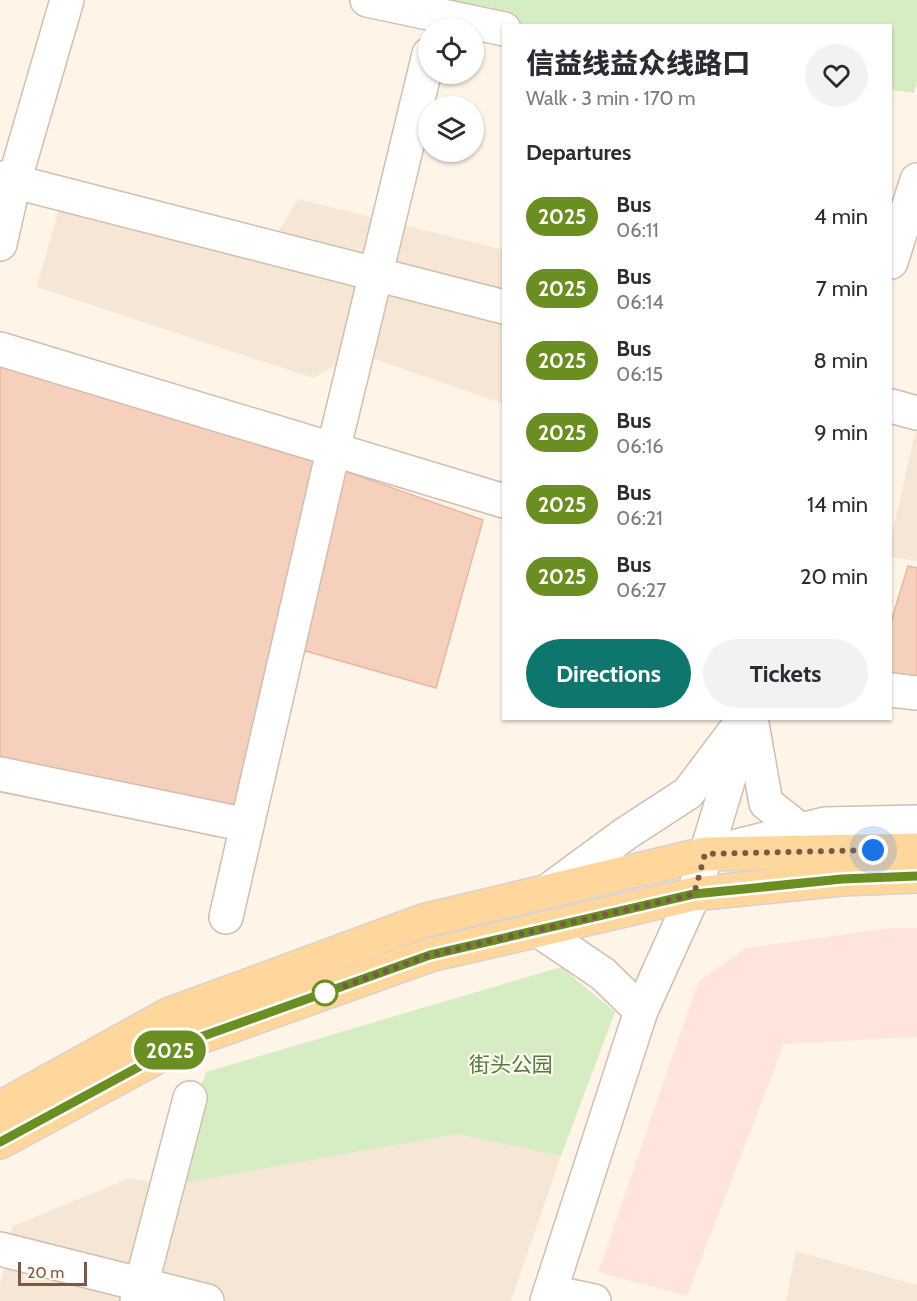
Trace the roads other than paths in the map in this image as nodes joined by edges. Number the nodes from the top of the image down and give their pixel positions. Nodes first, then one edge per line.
1 (67, 0) edge
2 (367, 0) edge
3 (439, 14) edge
4 (502, 29) edge
5 (422, 84) edge
6 (7, 180) edge
7 (917, 180) edge
8 (0, 244) edge
9 (892, 259) edge
10 (376, 274) junction
11 (502, 306) edge
12 (0, 349) edge
13 (892, 406) edge
14 (917, 413) edge
15 (333, 451) junction
16 (502, 500) edge
17 (892, 690) edge
18 (917, 693) edge
19 (746, 720) edge
20 (747, 720) edge
21 (748, 720) edge
22 (0, 774) edge
23 (917, 822) edge
24 (247, 825) junction
25 (799, 830) junction
26 (917, 850) edge
27 (705, 854) junction
28 (836, 865) junction
29 (917, 876) edge
30 (917, 883) edge
31 (549, 890) junction
32 (694, 894) junction
33 (226, 917) dead end
34 (538, 930) junction
35 (641, 1011) junction
36 (190, 1098) dead end
37 (0, 1107) edge
38 (0, 1142) edge
39 (0, 1249) edge
40 (139, 1293) edge
41 (549, 1296) edge
42 (207, 1301) edge
43 (594, 1301) edge

1 - 6 street
2 - 3 street
3 - 4 street
5 - 10 street
6 - 8 street
6 - 10 street
7 - 9 street
10 - 11 street
10 - 15 street
12 - 15 street
13 - 14 street
15 - 16 street
15 - 24 street
17 - 18 street
19 - 31 street
20 - 27 street
21 - 25 street
22 - 24 street
23 - 25 street
24 - 33 street
25 - 27 street
25 - 28 street
26 - 28 main road
27 - 28 main road
27 - 31 main road
27 - 32 street
28 - 29 main road
28 - 30 street
28 - 32 main road
31 - 37 main road
32 - 34 main road
32 - 35 street
34 - 35 street
34 - 38 main road
35 - 41 street
36 - 40 street
39 - 40 street
40 - 42 street
41 - 43 street

